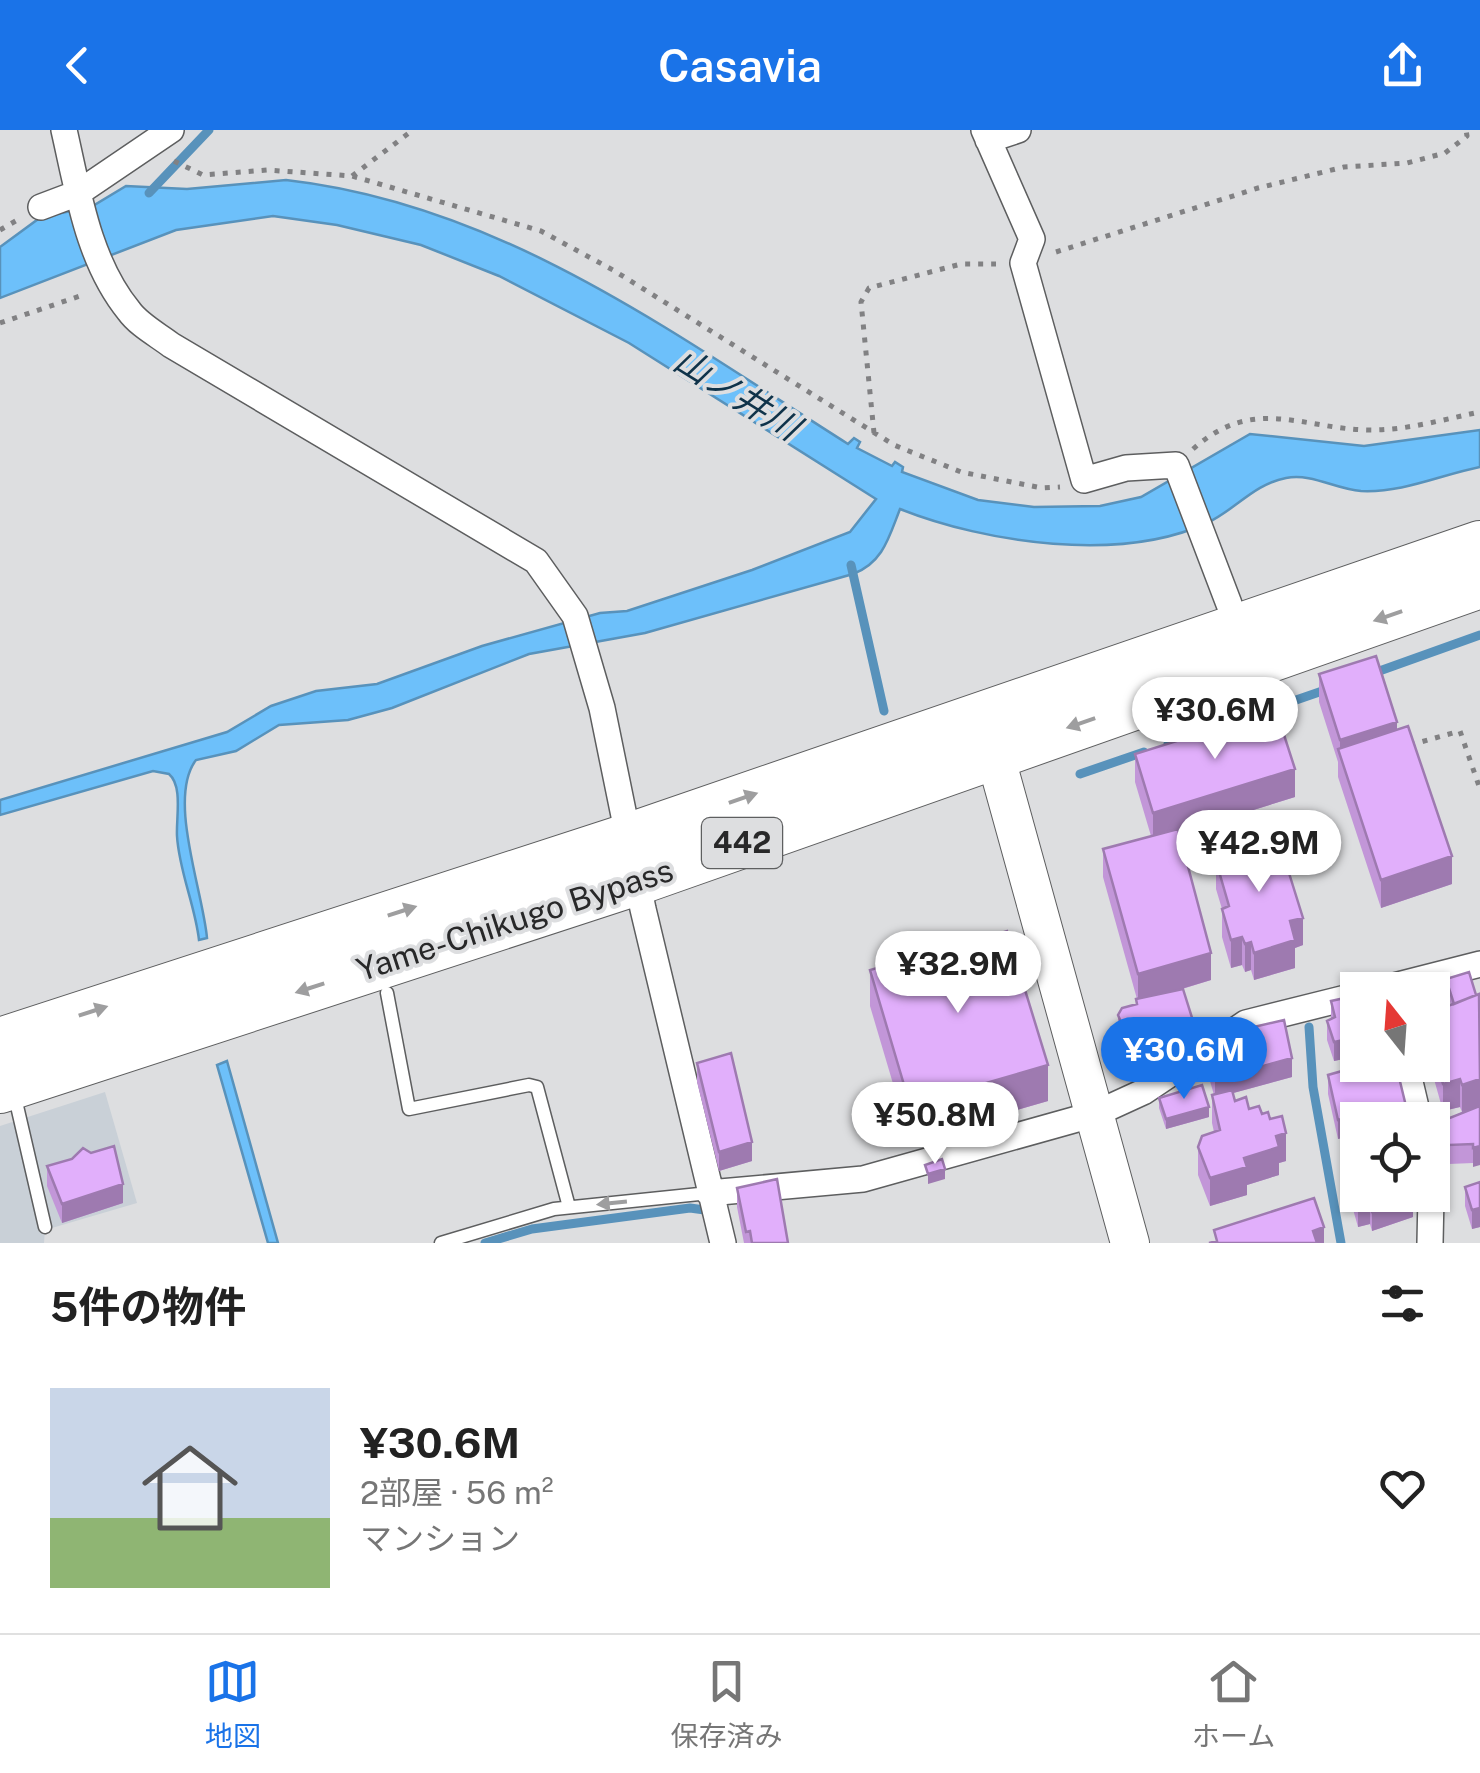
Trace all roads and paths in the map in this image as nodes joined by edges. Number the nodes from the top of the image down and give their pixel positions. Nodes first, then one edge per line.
1 (64, 130) edge
2 (171, 130) edge
3 (413, 130) edge
4 (1018, 130) edge
5 (1466, 130) edge
6 (986, 135) edge
7 (148, 150) junction
8 (352, 176) junction
9 (80, 199) junction
10 (41, 207) dead end
11 (1022, 263) junction
12 (108, 278) junction
13 (0, 322) edge
14 (1480, 412) edge
15 (874, 433) junction
16 (1176, 465) junction
17 (1084, 480) junction
18 (1480, 545) edge
19 (1480, 584) edge
20 (1229, 604) dead end
21 (989, 734) junction
22 (1410, 745) edge
23 (1480, 789) edge
24 (632, 859) junction
25 (1480, 964) edge
26 (1450, 972) edge
27 (387, 993) dead end
28 (1340, 1000) edge
29 (4, 1072) edge
30 (1095, 1114) junction
31 (709, 1193) junction
32 (569, 1207) junction
33 (1431, 1212) edge
34 (45, 1228) dead end
35 (441, 1243) edge
36 (723, 1243) edge
37 (1130, 1243) edge
38 (1430, 1243) edge

1 - 9 street
2 - 7 street
3 - 8 path
4 - 6 street
5 - 11 path
6 - 11 street
7 - 8 path
7 - 9 street
8 - 15 path
9 - 10 street
9 - 12 street
11 - 15 path
11 - 17 street
12 - 13 path
12 - 24 street
14 - 16 path
15 - 17 path
16 - 17 street
16 - 20 street
18 - 21 highway, Yame-Chikugo Bypass / 442
19 -> 21 highway, Yame-Chikugo Bypass / 442
21 - 24 highway, Yame-Chikugo Bypass / 442
21 - 30 street
22 - 23 path
24 - 29 highway, Yame-Chikugo Bypass / 442
24 - 31 street
25 - 26 street
27 - 32 lane
28 - 30 street
29 - 34 lane
30 - 31 street
30 - 37 street
31 -> 32 lane
31 - 36 street
32 - 35 lane
33 - 38 street

